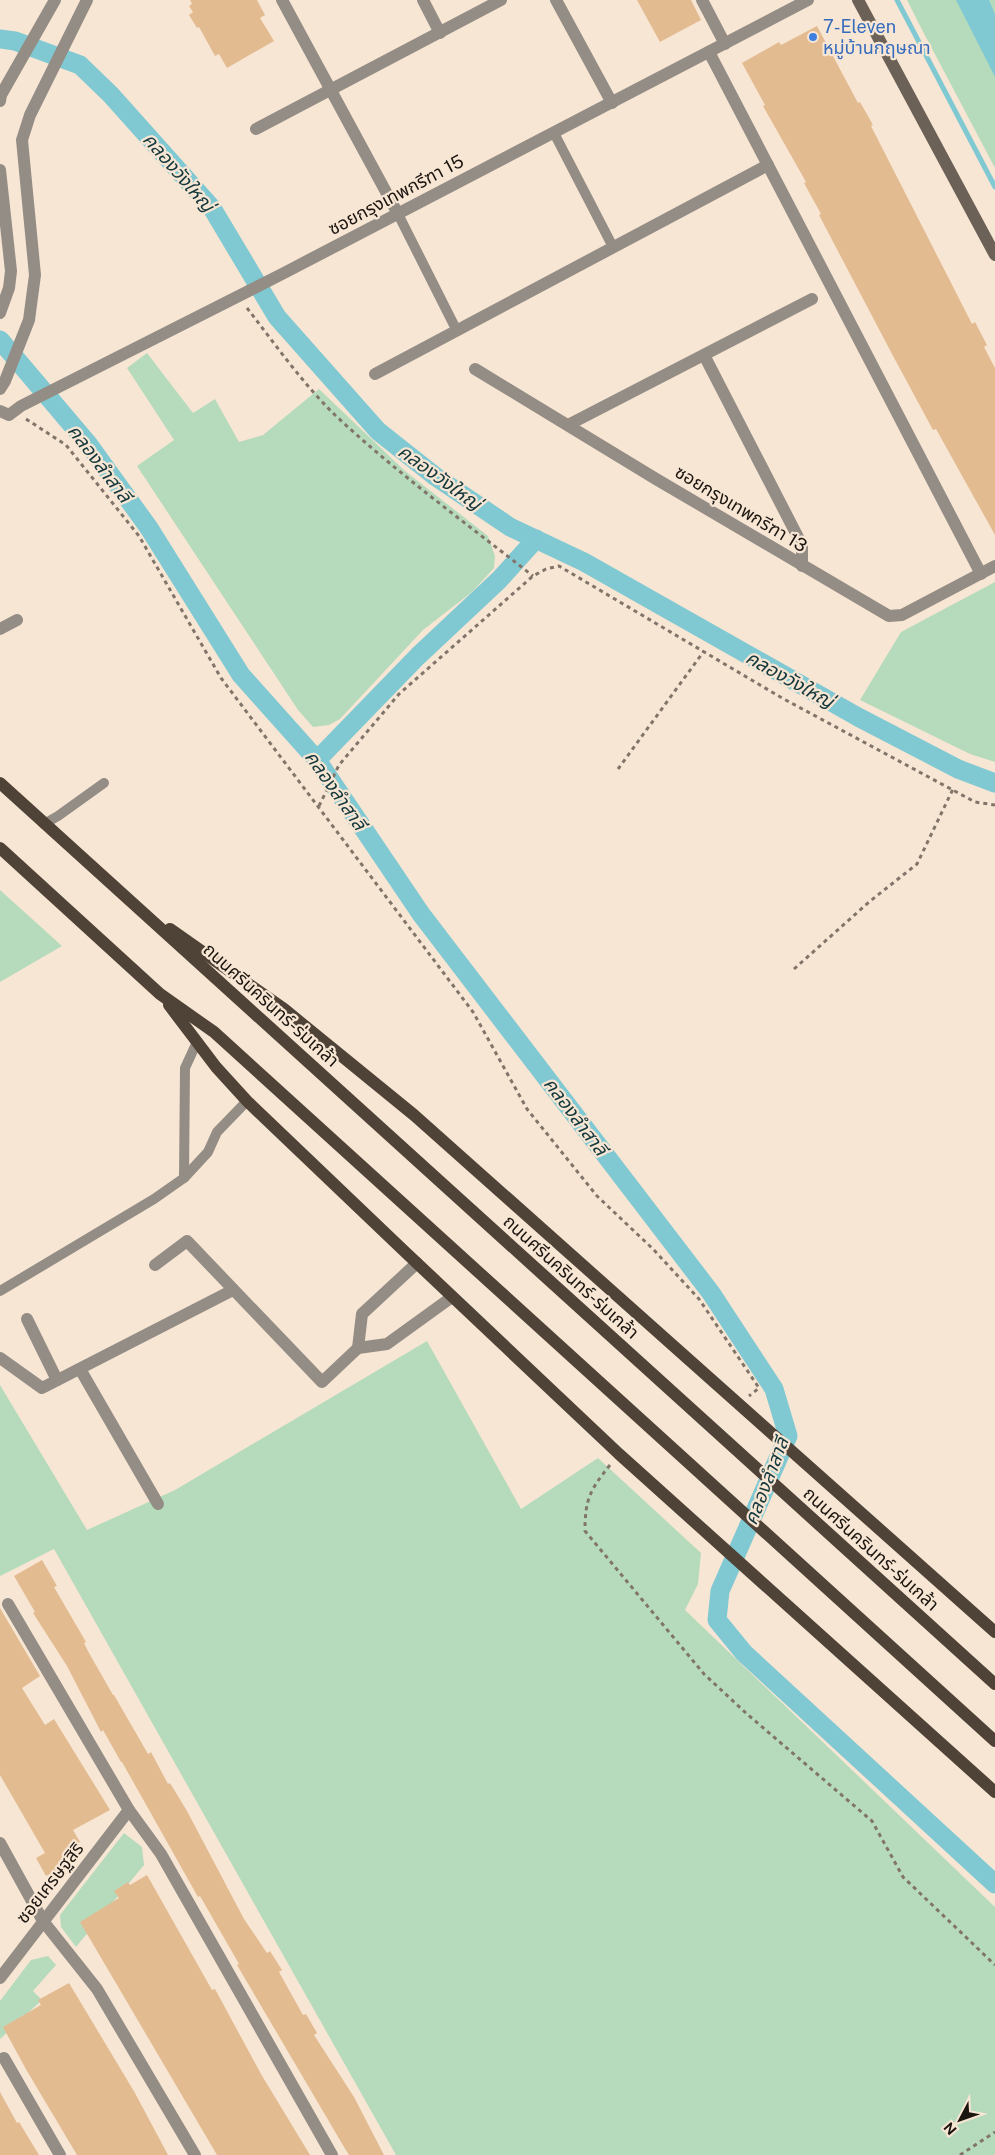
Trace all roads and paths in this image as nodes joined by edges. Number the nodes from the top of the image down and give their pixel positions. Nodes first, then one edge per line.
1 (282, 0) edge
2 (422, 0) edge
3 (501, 0) edge
4 (556, 0) edge
5 (702, 0) edge
6 (808, 0) edge
7 (858, 0) edge
8 (55, 1) edge
9 (85, 4) edge
10 (440, 32) junction
11 (724, 44) junction
12 (709, 52) junction
13 (332, 91) junction
14 (1, 98) edge
15 (612, 103) junction
16 (256, 130) dead end
17 (554, 133) junction
18 (768, 165) junction
19 (0, 170) edge
20 (398, 214) junction
21 (613, 247) junction
22 (995, 255) edge
23 (812, 299) dead end
24 (245, 305) dead end
25 (0, 312) edge
26 (457, 331) junction
27 (704, 355) junction
28 (475, 369) dead end
29 (375, 374) dead end
30 (3, 385) edge
31 (18, 409) junction
32 (0, 411) edge
33 (568, 426) junction
34 (802, 566) junction
35 (995, 566) edge
36 (981, 574) junction
37 (533, 576) junction
38 (17, 620) dead end
39 (0, 629) edge
40 (704, 651) junction
41 (618, 769) dead end
42 (0, 783) edge
43 (104, 783) dead end
44 (953, 790) junction
45 (995, 805) edge
46 (319, 806) junction
47 (44, 824) junction
48 (0, 848) edge
49 (124, 896) junction
50 (794, 969) dead end
51 (160, 994) junction
52 (196, 1042) junction
53 (247, 1101) junction
54 (184, 1178) junction
55 (416, 1263) junction
56 (155, 1266) dead end
57 (233, 1290) junction
58 (0, 1291) edge
59 (452, 1297) junction
60 (27, 1319) dead end
61 (358, 1348) junction
62 (0, 1358) edge
63 (80, 1368) junction
64 (57, 1380) junction
65 (742, 1390) dead end
66 (619, 1454) junction
67 (158, 1504) dead end
68 (8, 1604) dead end
69 (995, 1632) edge
70 (995, 1684) edge
71 (995, 1741) edge
72 (995, 1792) edge
73 (129, 1810) junction
74 (0, 1843) edge
75 (43, 1921) junction
76 (995, 1965) edge
77 (0, 1978) edge
78 (4, 2058) dead end
79 (995, 2132) edge
80 (60, 2155) edge
81 (195, 2155) edge
82 (332, 2155) edge
83 (960, 2155) edge

1 - 13 street
2 - 10 street
3 - 10 street
4 - 15 street
5 - 11 street
6 - 11 street, ซอยกรุงเทพกรีฑา 15
7 - 22 main road
8 - 14 street
9 - 30 street
10 - 13 street
11 - 12 street, ซอยกรุงเทพกรีฑา 15
12 - 15 street, ซอยกรุงเทพกรีฑา 15
12 - 18 street
13 - 16 street
13 - 20 street
15 - 17 street, ซอยกรุงเทพกรีฑา 15
17 - 20 street, ซอยกรุงเทพกรีฑา 15
17 - 21 lane
18 - 21 street
18 - 36 street
19 - 25 street
20 - 26 lane
20 - 31 street, ซอยกรุงเทพกรีฑา 15
21 - 26 street
23 - 27 street
24 - 37 path
26 - 29 street
27 - 33 street
27 - 34 street
28 - 33 street, ซอยกรุงเทพกรีฑา 13
31 - 32 street
31 - 46 path
33 - 34 street, ซอยกรุงเทพกรีฑา 13
34 - 36 street, ซอยกรุงเทพกรีฑา 13
35 - 36 street, ซอยกรุงเทพกรีฑา 13
37 - 40 path
37 - 46 path
38 - 39 street
40 - 41 path
40 - 44 path
42 - 47 main road, ถนนศรีนครินทร์-ร่มเกล้า
43 - 47 lane
44 - 45 path
44 - 50 path
46 - 65 path
47 - 49 main road, ถนนศรีนครินทร์-ร่มเกล้า
48 - 51 main road
49 - 69 main road, ถนนศรีนครินทร์-ร่มเกล้า
49 - 70 main road, ถนนศรีนครินทร์-ร่มเกล้า
51 - 52 main road
51 - 71 main road
52 - 53 main road
52 - 54 lane
53 - 54 lane
53 - 55 main road
54 - 58 lane
55 - 59 main road
55 - 61 street
56 - 57 street
57 - 61 street
57 - 63 street
59 - 61 street
59 - 66 main road
60 - 64 street
62 - 64 street
63 - 64 street
63 - 67 street
66 - 72 main road
66 - 76 path
68 - 73 street
73 - 75 street, ซอยเศรษฐสิริ
73 - 82 street
74 - 75 street
75 - 77 street, ซอยเศรษฐสิริ
75 - 81 street
78 - 80 street
79 - 83 path

